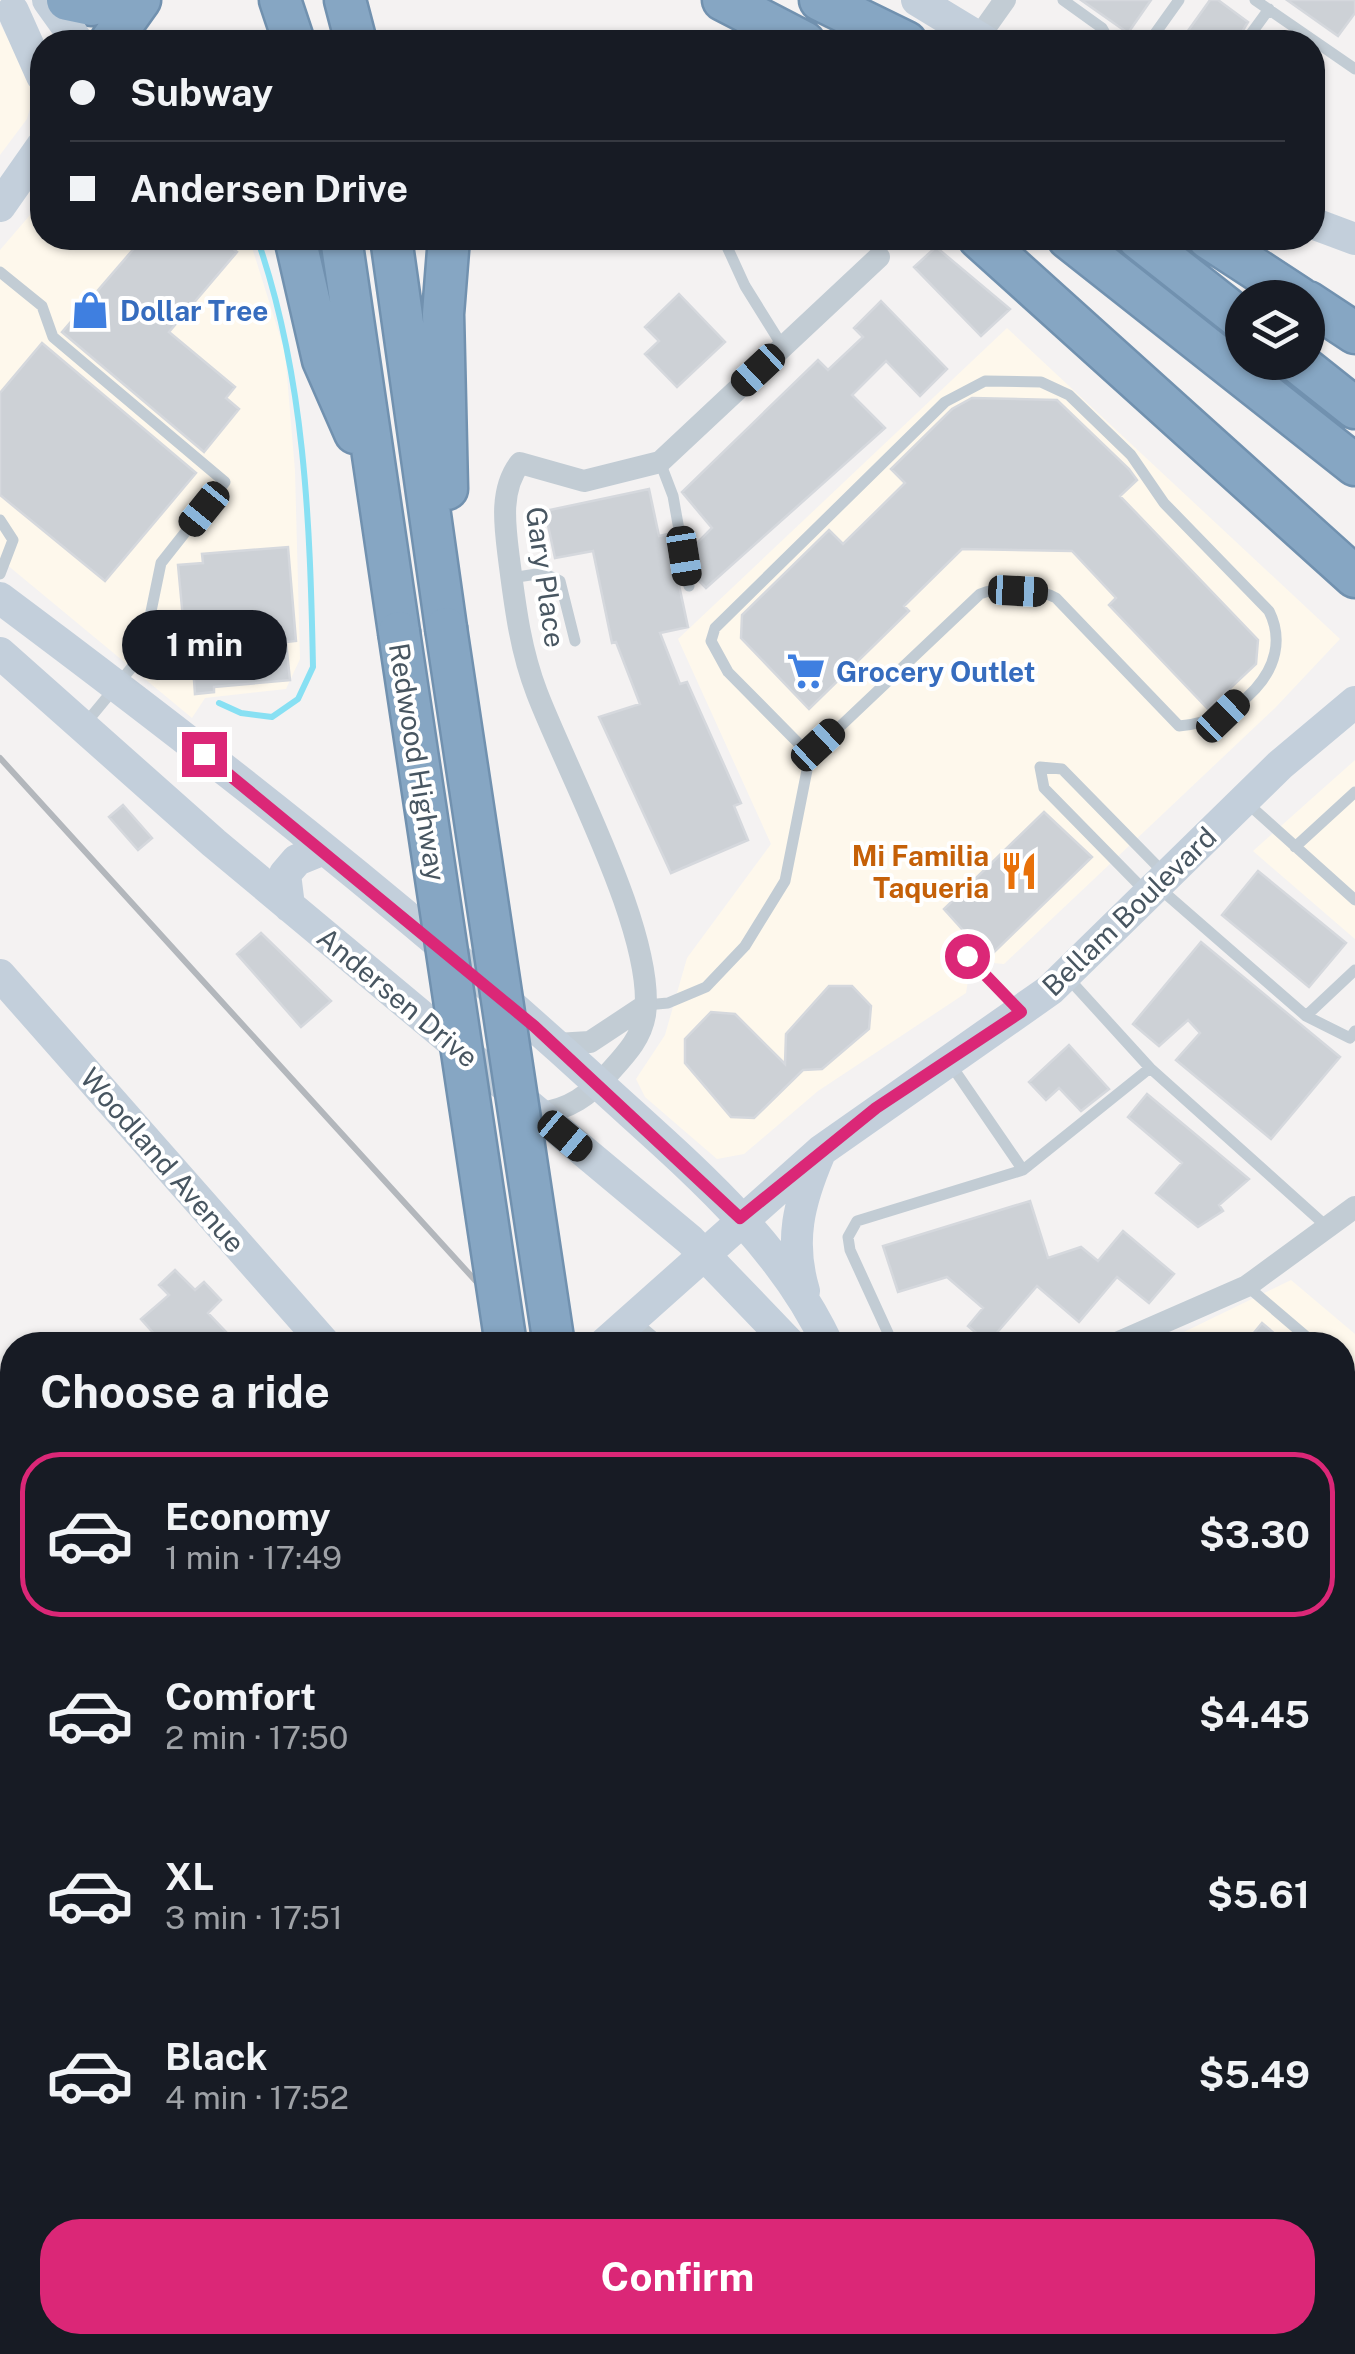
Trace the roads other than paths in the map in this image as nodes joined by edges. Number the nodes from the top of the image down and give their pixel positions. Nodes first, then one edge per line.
1 (48, 0) edge
2 (67, 0) edge
3 (106, 0) edge
4 (140, 0) edge
5 (280, 0) edge
6 (345, 0) edge
7 (722, 0) edge
8 (812, 0) edge
9 (820, 0) edge
10 (917, 0) edge
11 (1006, 0) edge
12 (1063, 0) edge
13 (1179, 0) edge
14 (1255, 0) edge
15 (10, 5) edge
16 (1268, 10) junction
17 (34, 30) edge
18 (69, 30) edge
19 (119, 30) edge
20 (290, 30) edge
21 (353, 30) edge
22 (781, 30) edge
23 (863, 30) edge
24 (881, 30) edge
25 (966, 30) edge
26 (988, 30) edge
27 (1103, 30) edge
28 (1158, 30) edge
29 (1254, 30) edge
30 (1297, 30) edge
31 (30, 49) edge
32 (1325, 49) edge
33 (1355, 69) edge
34 (30, 162) edge
35 (2, 200) edge
36 (1325, 228) edge
37 (1354, 236) edge
38 (298, 250) edge
39 (343, 250) edge
40 (393, 250) edge
41 (447, 250) edge
42 (728, 250) edge
43 (991, 250) edge
44 (1032, 250) edge
45 (1083, 250) edge
46 (1153, 250) edge
47 (1226, 250) edge
48 (879, 257) dead end
49 (0, 272) edge
50 (1272, 280) edge
51 (1225, 307) edge
52 (1325, 313) edge
53 (1355, 333) edge
54 (783, 347) junction
55 (1319, 380) edge
56 (1355, 408) edge
57 (1208, 444) junction
58 (660, 462) junction
59 (1355, 465) edge
60 (373, 473) junction
61 (0, 520) edge
62 (0, 574) edge
63 (1355, 576) edge
64 (512, 578) junction
65 (688, 586) dead end
66 (0, 598) edge
67 (446, 628) junction
68 (576, 641) dead end
69 (0, 654) edge
70 (118, 688) junction
71 (1355, 702) edge
72 (83, 726) junction
73 (810, 756) junction
74 (1355, 792) edge
75 (1244, 800) junction
76 (1294, 847) junction
77 (324, 850) junction
78 (1158, 886) junction
79 (1355, 900) edge
80 (290, 906) junction
81 (967, 956) dead end
82 (1355, 970) edge
83 (0, 975) edge
84 (1066, 976) junction
85 (646, 1004) junction
86 (1021, 1012) junction
87 (1306, 1016) junction
88 (1355, 1030) edge
89 (556, 1044) junction
90 (949, 1062) junction
91 (1150, 1068) junction
92 (599, 1084) junction
93 (539, 1114) junction
94 (822, 1150) junction
95 (1023, 1170) junction
96 (1355, 1207) edge
97 (740, 1218) junction
98 (1326, 1225) junction
99 (704, 1253) junction
100 (1247, 1286) junction
101 (808, 1305) junction
102 (633, 1319) junction
103 (315, 1332) edge
104 (504, 1332) edge
105 (552, 1332) edge
106 (618, 1332) edge
107 (648, 1332) edge
108 (778, 1332) edge
109 (822, 1332) edge
110 (888, 1332) edge
111 (1145, 1332) edge
112 (1301, 1332) edge

1 - 18 main road
2 - 3 highway
4 - 19 highway
5 - 20 highway
6 - 21 highway
7 - 22 highway
8 - 23 highway
9 - 24 highway
10 - 25 main road
11 - 26 street
12 - 27 lane
13 - 28 lane
14 - 16 lane
15 - 17 main road
15 - 31 main road
16 - 29 lane
16 - 30 lane
32 - 33 lane
34 - 35 main road
36 - 37 main road
38 - 60 highway
39 - 60 highway, Redwood Highway
40 - 67 highway, Redwood Highway
41 - 67 highway
42 - 54 lane
43 - 57 highway
44 - 57 highway
45 - 59 highway
46 - 51 highway
47 - 50 highway
48 - 54 street, Gary Place
49 - 70 lane
52 - 53 highway
54 - 58 street, Gary Place
55 - 56 highway
57 - 63 highway
58 - 64 street, Gary Place
58 - 65 lane
60 - 104 highway, Redwood Highway, bridge
61 - 62 lane
64 - 68 lane
64 - 85 street, Gary Place
66 - 70 main road
67 - 105 highway, Redwood Highway, bridge
69 - 72 main road, Andersen Drive
70 - 72 lane
70 - 77 main road
71 - 75 main road, Bellam Boulevard
72 - 80 main road, Andersen Drive
73 - 73 lane
73 - 85 lane
74 - 76 lane
75 - 76 lane
75 - 78 main road, Bellam Boulevard
76 - 79 lane
77 - 80 main road
77 - 89 main road
78 - 78 lane
78 - 84 main road, Bellam Boulevard
78 - 87 lane
80 - 93 main road, Andersen Drive
81 - 86 lane
82 - 87 lane
83 - 103 main road, Woodland Avenue
84 - 86 main road, Bellam Boulevard
84 - 91 lane
85 - 89 street
85 - 92 street, Gary Place
86 - 90 main road, Bellam Boulevard
87 - 88 lane
89 - 92 main road
90 - 94 main road, Bellam Boulevard
90 - 95 lane
91 - 95 lane
91 - 98 lane
92 - 93 street, Gary Place
92 - 97 main road
93 - 99 main road, Andersen Drive
94 - 97 main road, Bellam Boulevard
94 - 101 main road
95 - 110 lane
96 - 98 street
97 - 99 main road, Bellam Boulevard
97 - 101 main road
98 - 100 street
99 - 102 main road
99 - 108 main road, Andersen Drive
100 - 111 street
100 - 112 lane
101 - 109 main road
102 - 106 main road
102 - 107 lane

